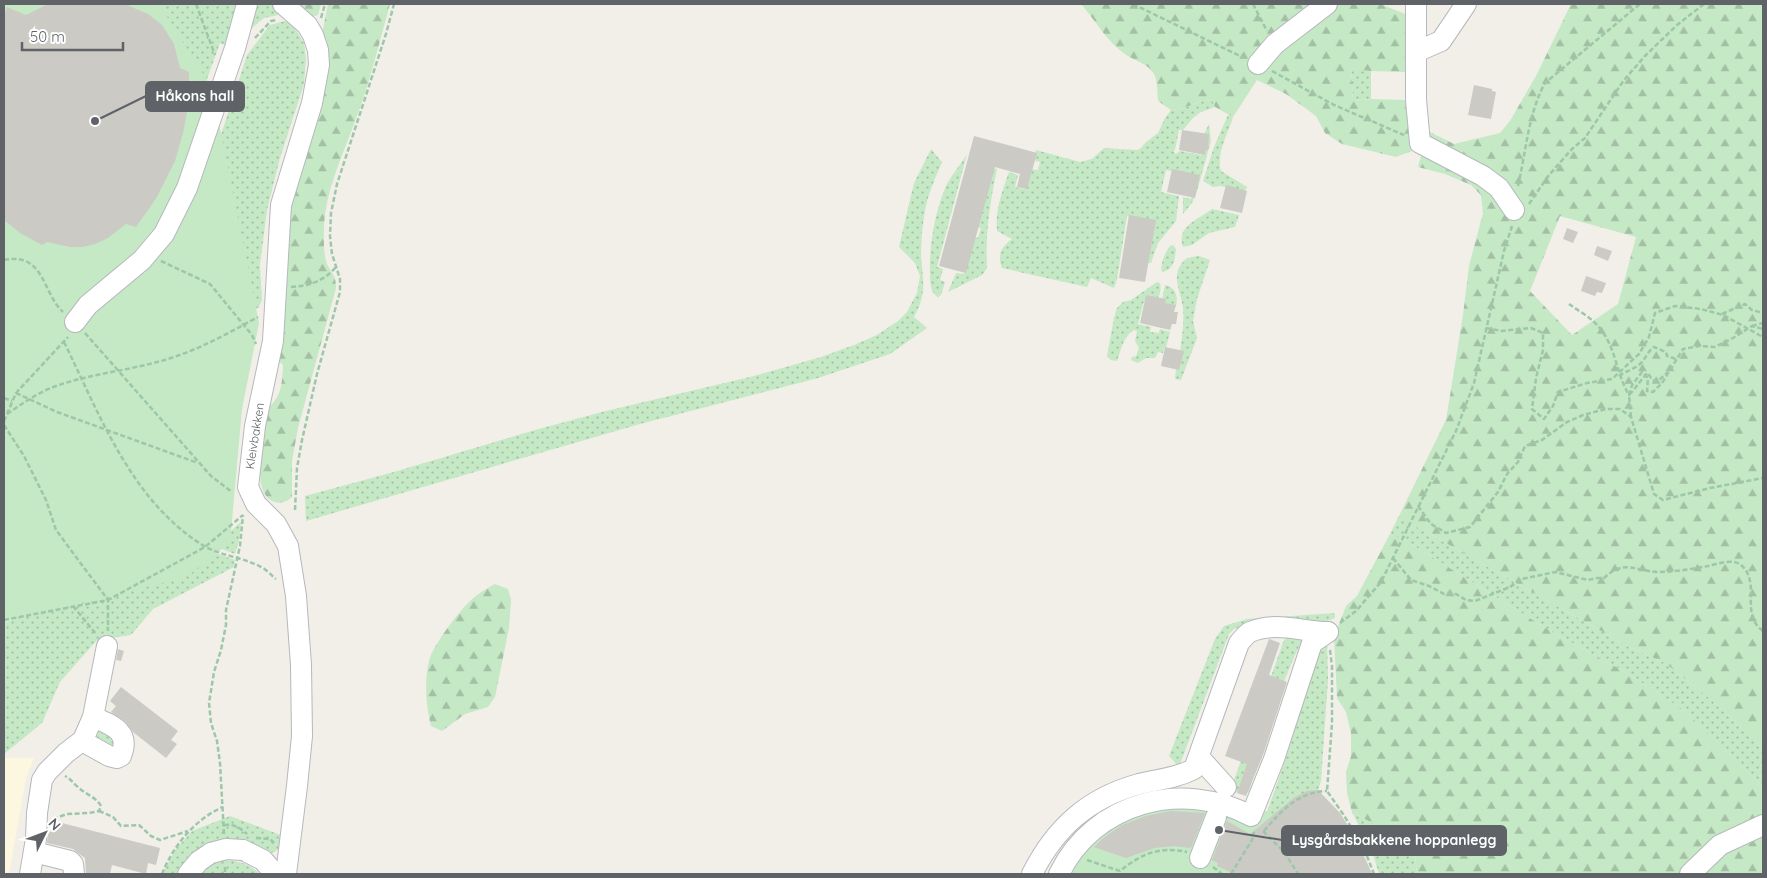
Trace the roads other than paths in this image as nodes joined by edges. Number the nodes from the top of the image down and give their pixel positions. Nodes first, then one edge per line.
1 (247, 4) edge
2 (1327, 4) edge
3 (1416, 4) edge
4 (1466, 4) edge
5 (282, 11) edge
6 (1416, 52) junction
7 (1258, 64) road end
8 (1521, 209) road end
9 (75, 322) road end
10 (107, 646) road end
11 (93, 717) junction
12 (82, 741) junction
13 (1199, 756) junction
14 (1226, 787) dead end
15 (1216, 816) dead end
16 (1763, 825) edge
17 (34, 852) junction
18 (1200, 858) road end
19 (30, 874) edge
20 (74, 874) edge
21 (188, 874) edge
22 (275, 874) edge
23 (286, 874) edge
24 (1032, 874) edge
25 (1059, 874) edge
26 (1690, 874) edge

1 - 9 street
2 - 7 street
3 - 6 street
4 - 6 street
5 - 23 street, Kleivbakken
6 - 8 street
10 - 11 street
11 - 12 street
11 - 12 street
12 - 17 street
13 - 14 street
13 - 24 street
13 - 25 street
15 - 18 street
16 - 26 street
17 - 19 street
17 - 20 street
21 - 22 street, bridge

